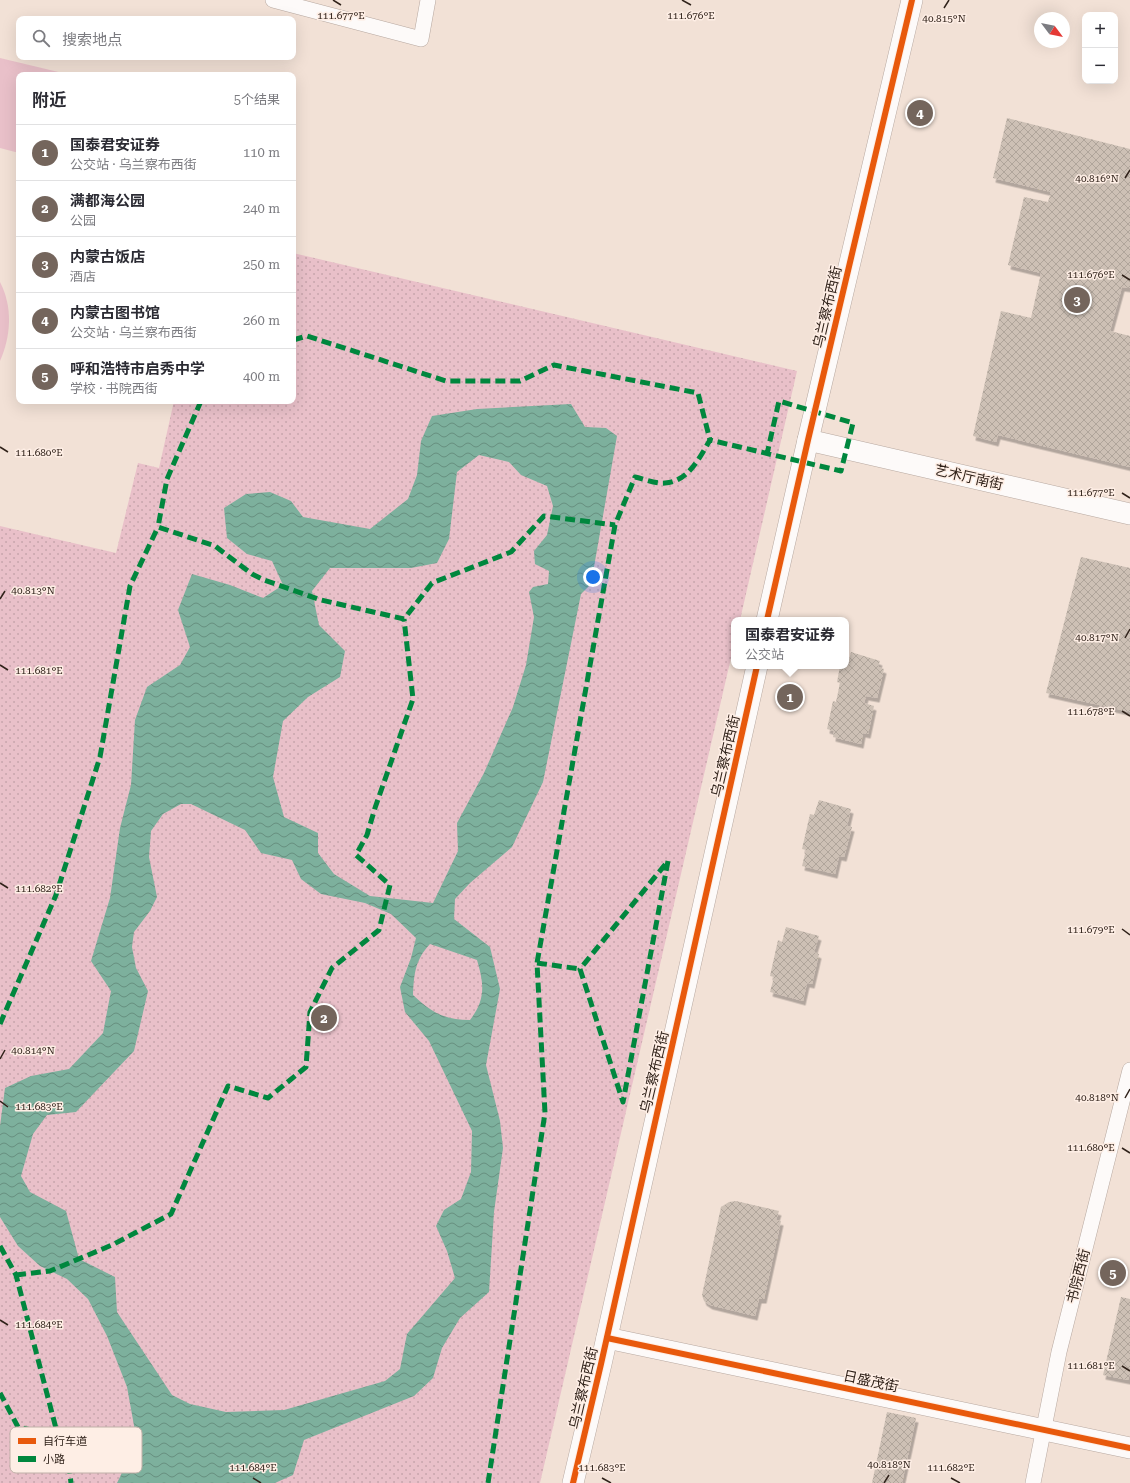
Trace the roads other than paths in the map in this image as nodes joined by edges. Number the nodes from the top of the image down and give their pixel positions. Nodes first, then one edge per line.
1 (273, 0) edge
2 (428, 0) edge
3 (912, 0) edge
4 (808, 440) junction
5 (1130, 514) edge
6 (769, 617) edge
7 (756, 669) edge
8 (1130, 1070) edge
9 (607, 1338) junction
10 (1043, 1430) junction
11 (1130, 1448) edge
12 (572, 1483) edge
13 (1033, 1483) edge

1 - 2 street
3 - 4 street, 乌兰察布西街
4 - 5 street, 艺术厅南街
4 - 6 street, 乌兰察布西街
7 - 9 street, 乌兰察布西街
8 - 10 street, 书院西街
9 - 10 street, 日盛茂街
9 - 12 street, 乌兰察布西街
10 - 11 street, 日盛茂街
10 - 13 street, 书院西街

